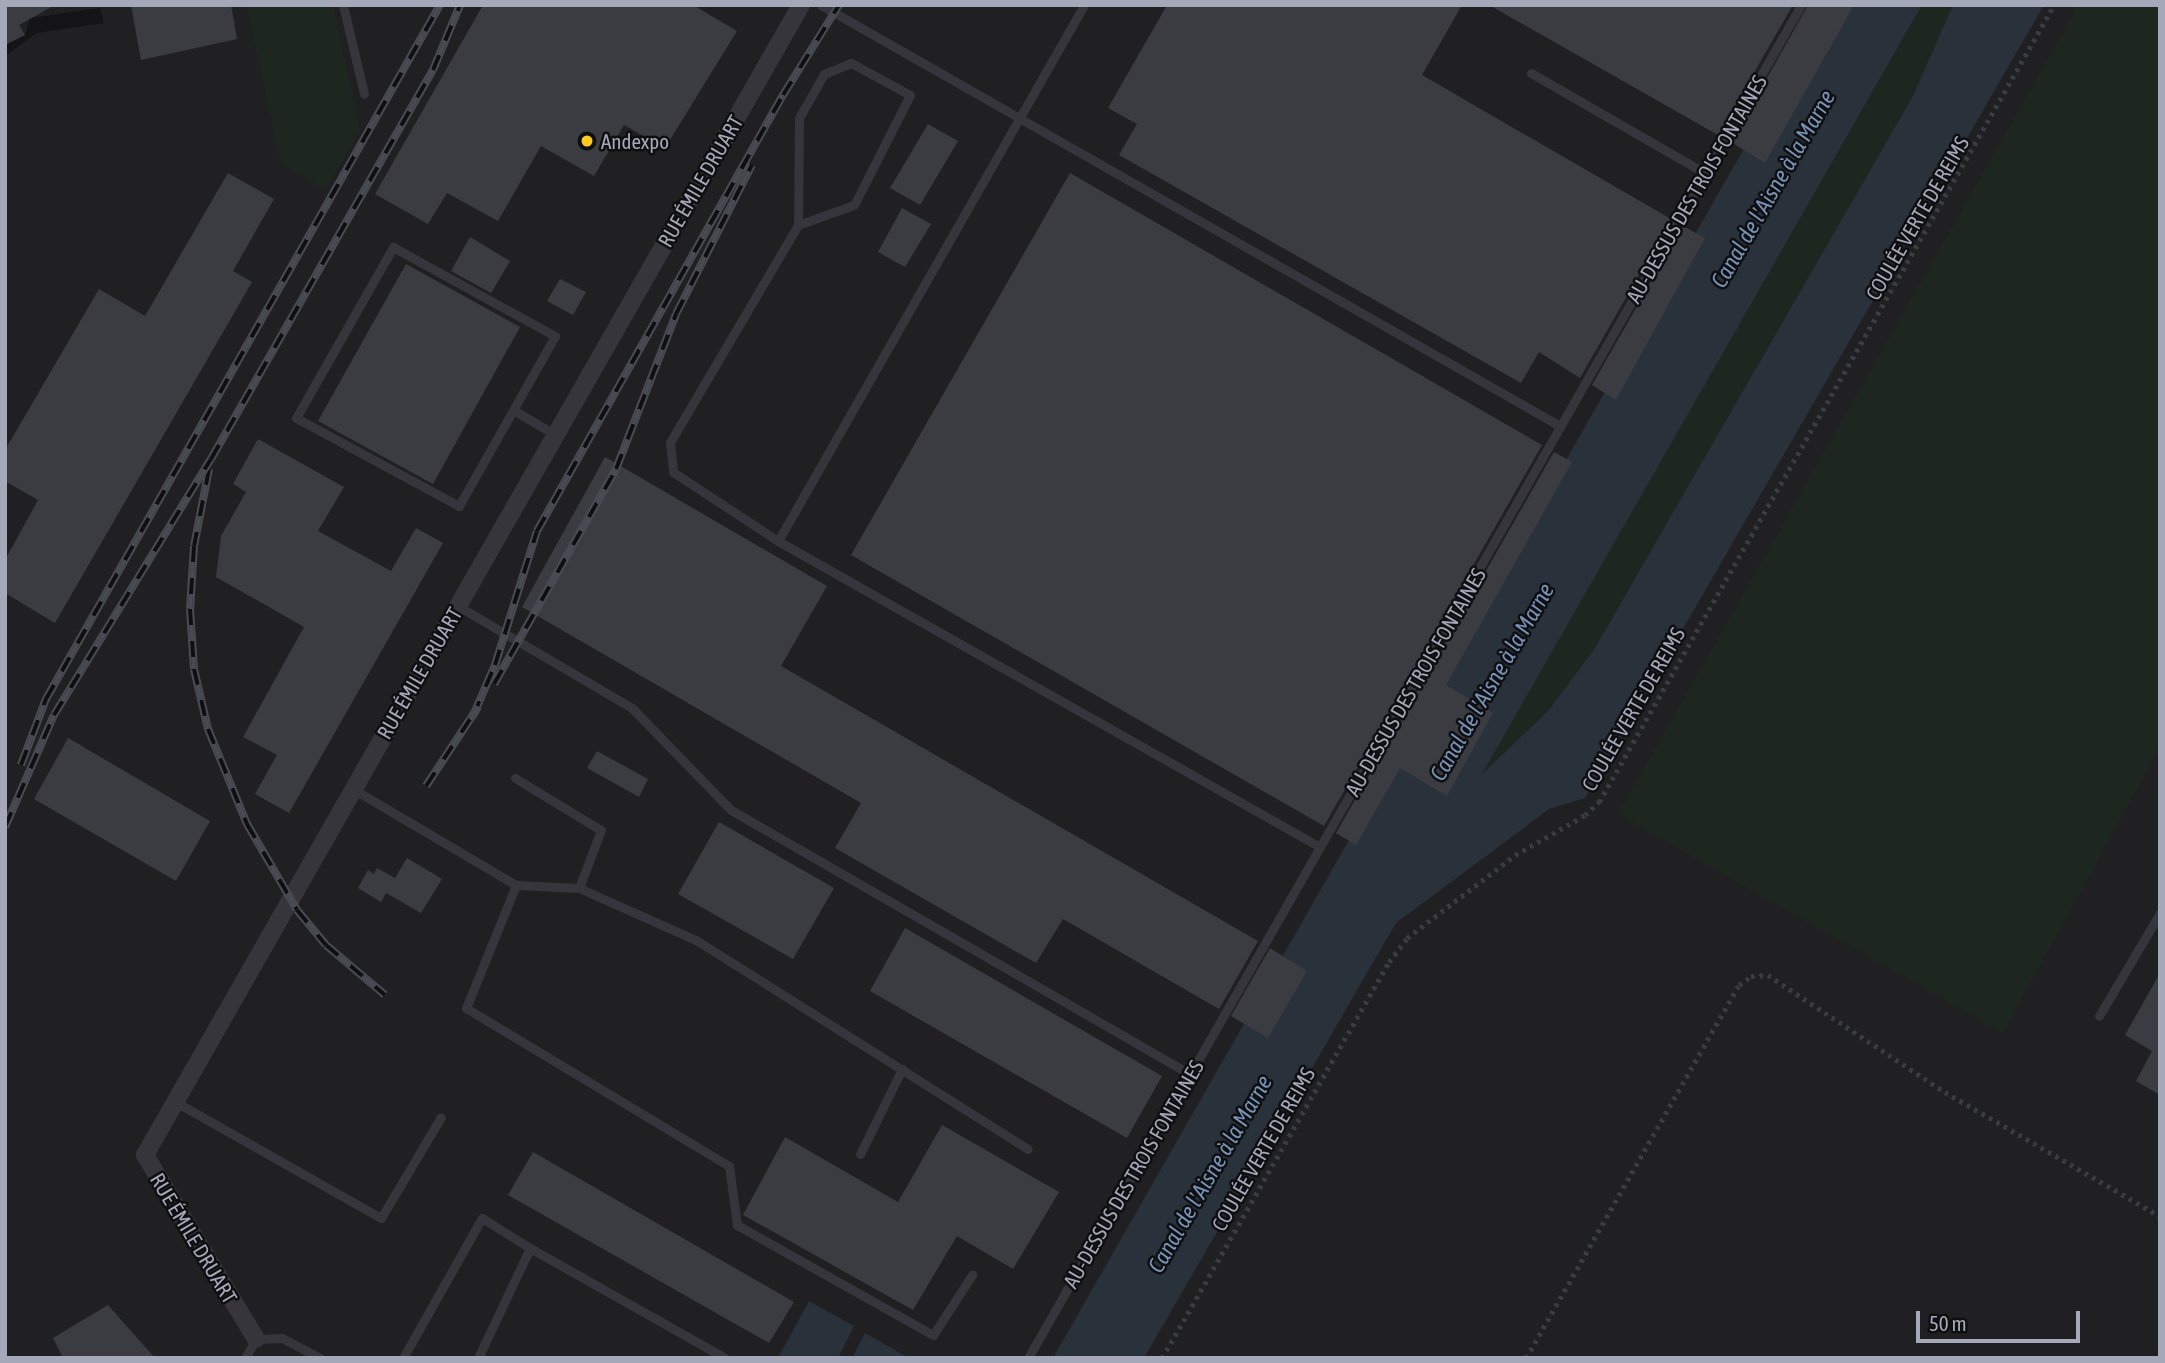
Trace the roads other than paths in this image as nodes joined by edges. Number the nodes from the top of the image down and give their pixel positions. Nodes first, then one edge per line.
1 (343, 5) edge
2 (802, 5) edge
3 (821, 5) edge
4 (1084, 5) edge
5 (1801, 5) edge
6 (1531, 73) dead end
7 (364, 94) dead end
8 (1020, 117) junction
9 (1705, 173) junction
10 (798, 226) junction
11 (515, 411) junction
12 (1560, 426) junction
13 (554, 434) junction
14 (778, 541) junction
15 (458, 606) junction
16 (515, 778) dead end
17 (353, 789) junction
18 (1320, 847) junction
19 (516, 885) junction
20 (579, 888) junction
21 (2160, 913) edge
22 (2099, 1016) dead end
23 (902, 1069) junction
24 (1190, 1074) junction
25 (174, 1101) junction
26 (441, 1117) dead end
27 (1028, 1149) dead end
28 (860, 1154) dead end
29 (530, 1248) junction
30 (972, 1275) dead end
31 (256, 1339) junction
32 (245, 1358) edge
33 (320, 1358) edge
34 (403, 1358) edge
35 (478, 1358) edge
36 (725, 1358) edge
37 (1028, 1358) edge

1 - 7 lane
2 - 13 street, RUE ÉMILE DRUART
3 - 8 lane
4 - 8 lane
5 - 9 lane, AU-DESSUS DES TROIS FONTAINES
6 - 9 lane
8 - 12 lane
8 - 14 lane
9 - 12 lane, AU-DESSUS DES TROIS FONTAINES
10 - 10 lane
10 - 14 lane
11 - 11 lane
11 - 13 lane
12 - 18 lane, AU-DESSUS DES TROIS FONTAINES
13 - 15 street, RUE ÉMILE DRUART
14 - 18 lane
15 - 17 street, RUE ÉMILE DRUART
15 - 24 lane
16 - 20 lane
17 - 19 lane
17 - 25 street, RUE ÉMILE DRUART
18 - 24 lane, AU-DESSUS DES TROIS FONTAINES
19 - 20 lane
19 - 30 lane
20 - 23 lane
21 - 22 lane
23 - 27 lane
23 - 28 lane
24 - 37 lane, AU-DESSUS DES TROIS FONTAINES
25 - 26 lane
25 - 31 street, RUE ÉMILE DRUART
29 - 34 lane
29 - 35 lane
29 - 36 lane
31 - 32 lane
31 - 33 lane

